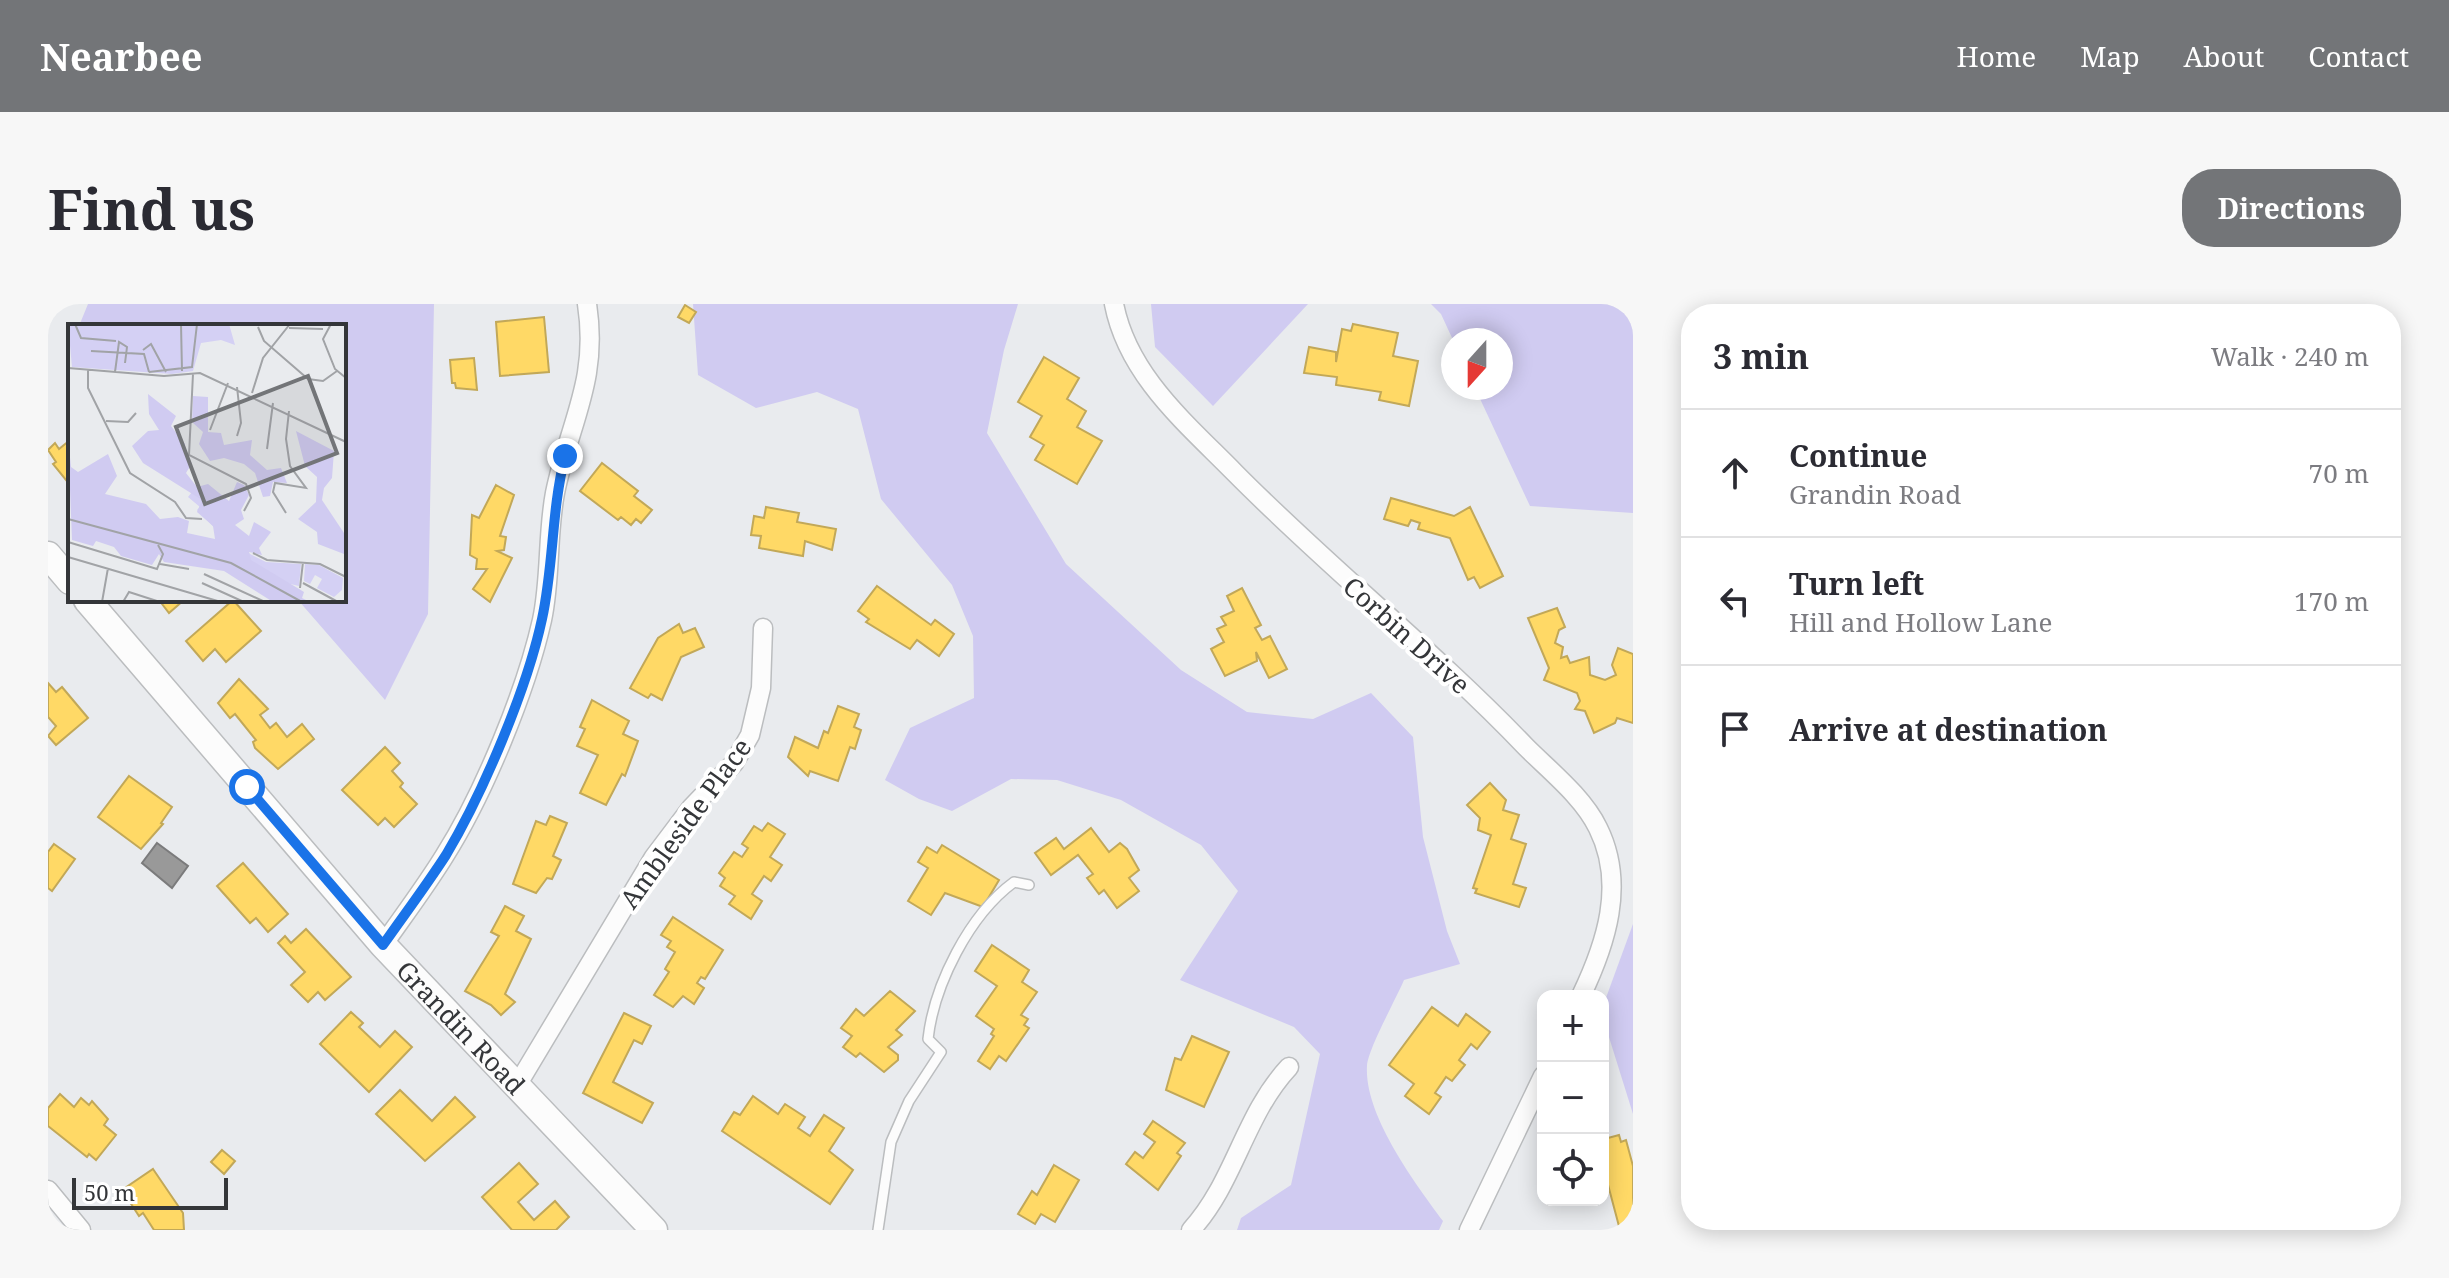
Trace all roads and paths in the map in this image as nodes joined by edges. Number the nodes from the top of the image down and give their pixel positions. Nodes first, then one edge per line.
1 (587, 304) edge
2 (1114, 304) edge
3 (48, 555) edge
4 (68, 579) edge
5 (89, 602) edge
6 (763, 628) dead end
7 (1029, 885) dead end
8 (383, 945) junction
9 (1584, 990) edge
10 (1289, 1067) dead end
11 (516, 1087) junction
12 (1537, 1088) edge
13 (48, 1190) edge
14 (81, 1230) edge
15 (654, 1230) edge
16 (878, 1230) edge
17 (1191, 1230) edge
18 (1469, 1230) edge

1 - 8 street
2 - 9 street, Corbin Drive
3 - 4 street
5 - 8 street, Grandin Road
6 - 11 street, Ambleside Place
7 - 16 lane
8 - 11 street, Grandin Road
10 - 17 street
11 - 15 street, Grandin Road
12 - 18 street
13 - 14 street

